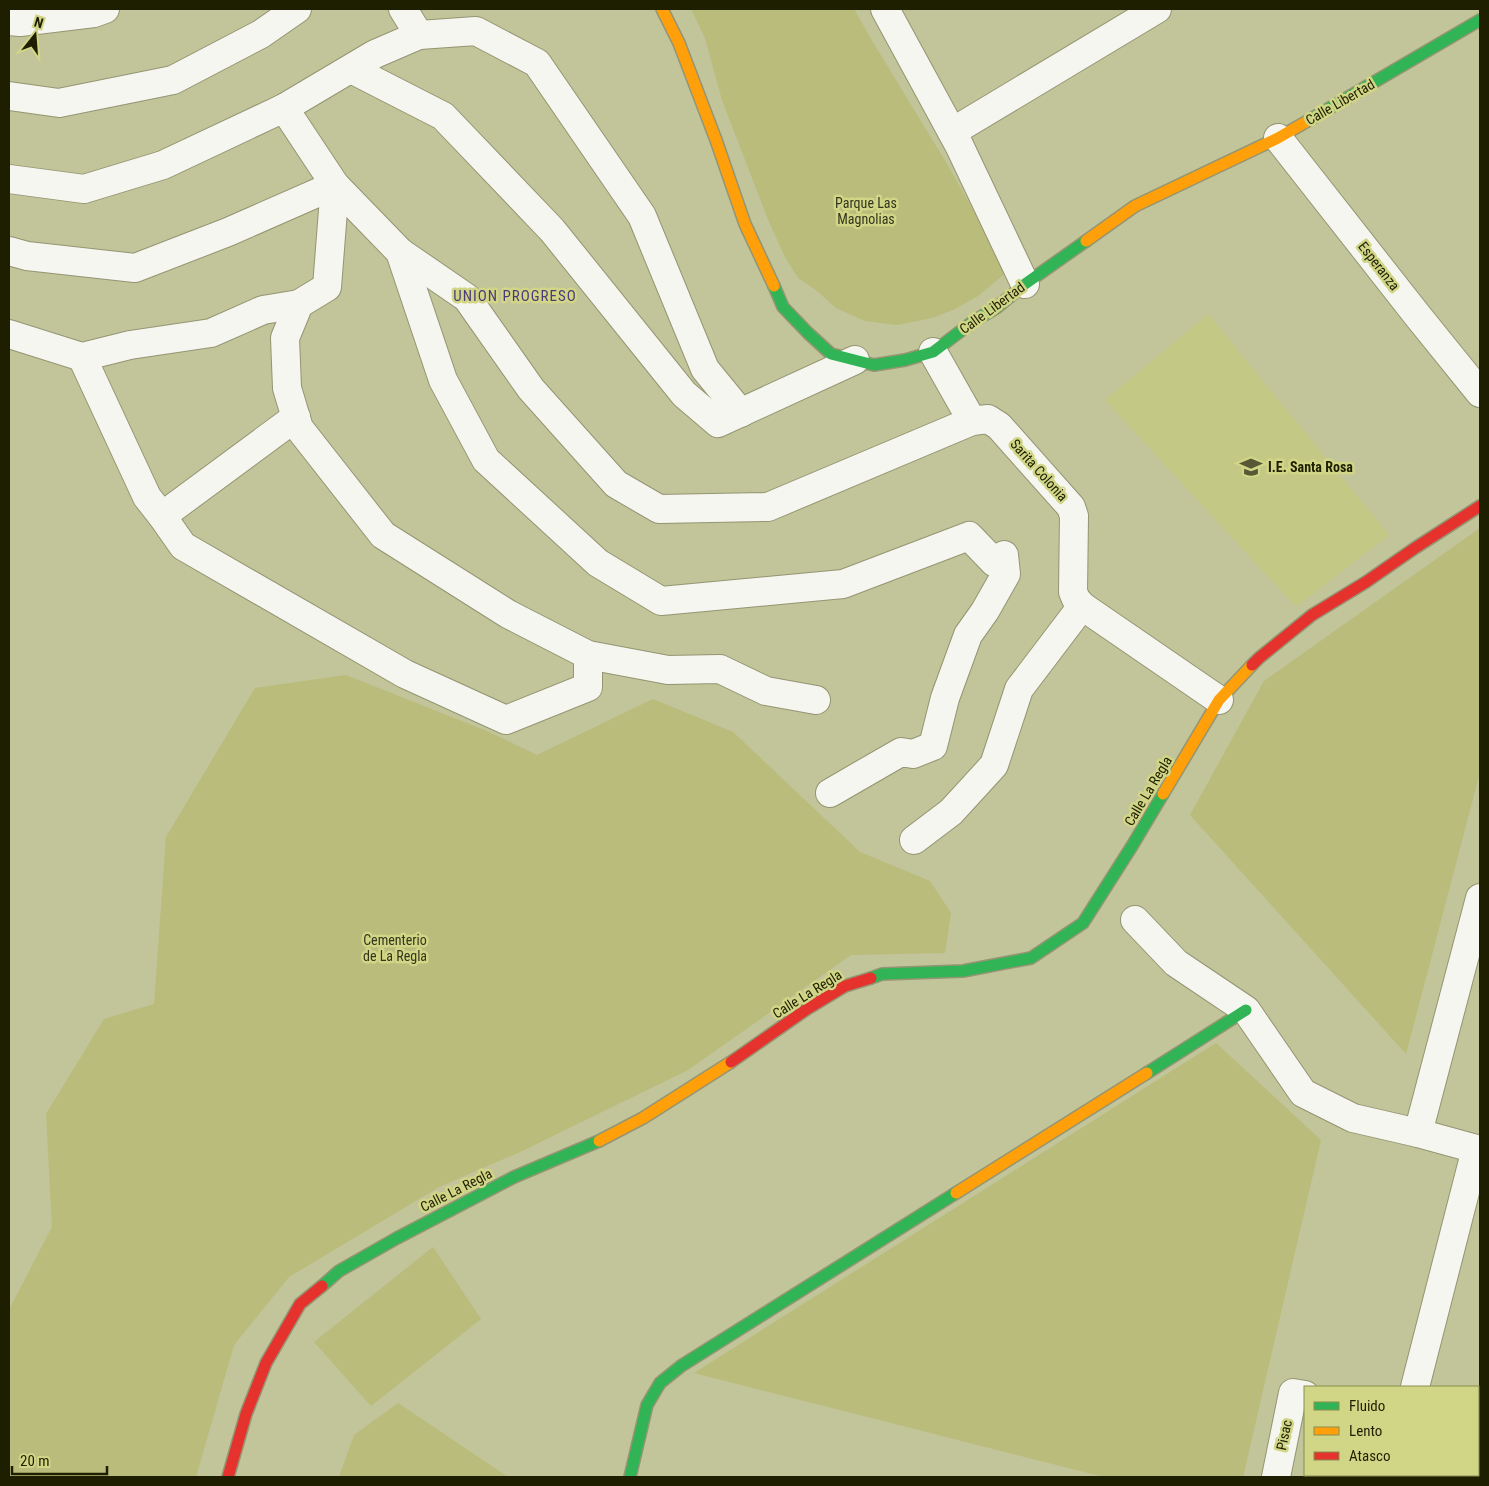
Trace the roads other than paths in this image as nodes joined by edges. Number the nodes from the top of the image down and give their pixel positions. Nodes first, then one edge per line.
1 (105, 9) edge
2 (297, 9) edge
3 (403, 9) edge
4 (662, 9) edge
5 (885, 9) edge
6 (1157, 9) edge
7 (1480, 20) edge
8 (9, 21) edge
9 (420, 36) junction
10 (351, 69) junction
11 (9, 96) edge
12 (284, 108) junction
13 (952, 132) junction
14 (1278, 138) junction
15 (9, 179) edge
16 (335, 185) junction
17 (9, 251) edge
18 (400, 252) junction
19 (1025, 284) junction
20 (299, 304) junction
21 (9, 334) edge
22 (933, 352) junction
23 (82, 357) junction
24 (855, 360) junction
25 (1480, 394) edge
26 (741, 413) junction
27 (296, 417) junction
28 (972, 421) junction
29 (1480, 506) edge
30 (162, 516) junction
31 (1082, 606) junction
32 (588, 655) junction
33 (816, 700) dead end
34 (1220, 700) junction
35 (830, 793) dead end
36 (914, 840) dead end
37 (1480, 898) edge
38 (1135, 920) dead end
39 (1246, 1010) junction
40 (1418, 1132) junction
41 (1478, 1150) edge
42 (1415, 1386) edge
43 (1299, 1394) edge
44 (228, 1477) edge
45 (630, 1477) edge
46 (1276, 1477) edge

1 - 8 street
2 - 11 street
3 - 9 street
4 - 24 street, Calle Libertad
5 - 13 street
6 - 13 street
7 - 14 street, Calle Libertad
9 - 10 street
9 - 26 street
10 - 12 street
10 - 26 street
12 - 15 street
12 - 16 street
13 - 19 street
14 - 19 street, Calle Libertad
14 - 25 street, Esperanza
16 - 17 street
16 - 18 street
16 - 20 street
18 - 28 street
18 - 35 street
19 - 22 street, Calle Libertad
20 - 23 street
20 - 27 street
21 - 23 street
22 - 24 street, Calle Libertad
22 - 28 street
23 - 30 street
24 - 26 street
27 - 30 street
27 - 32 street
28 - 31 street, Sarita Colonia
29 - 34 street, Calle La Regla
30 - 32 street
31 - 34 street
31 - 36 street
32 - 33 street
34 - 44 street, Calle La Regla
37 - 40 street
38 - 39 street
39 - 40 street
39 - 45 street
40 - 41 street
41 - 42 street
43 - 46 street, Pisac

